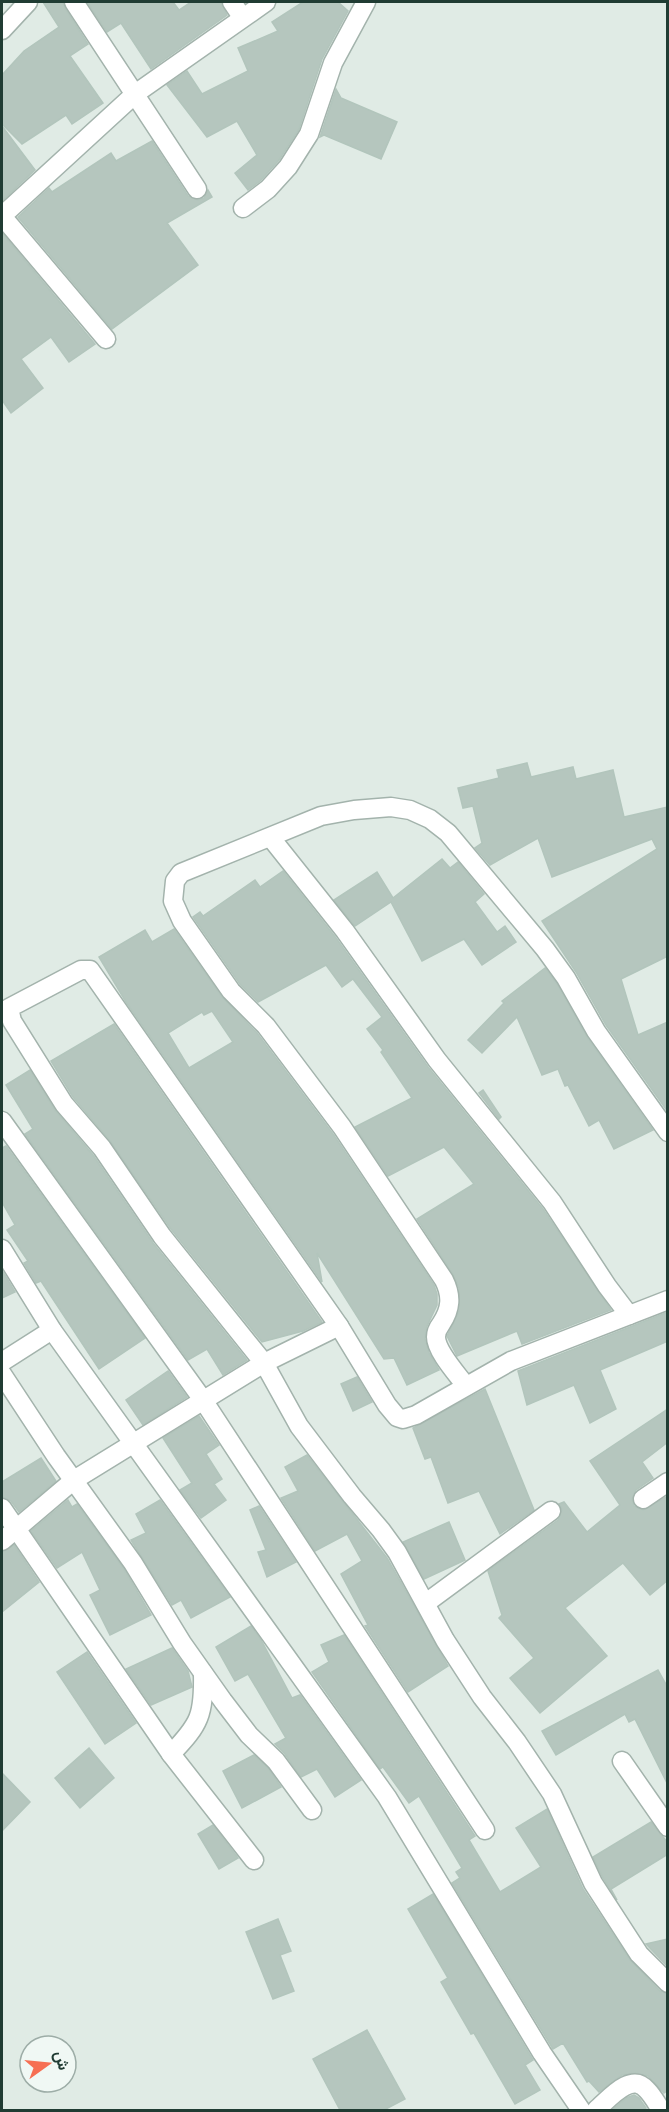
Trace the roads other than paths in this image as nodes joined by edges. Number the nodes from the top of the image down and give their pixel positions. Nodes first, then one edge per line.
1 (28, 2) edge
2 (74, 2) edge
3 (232, 2) edge
4 (266, 2) edge
5 (366, 2) edge
6 (242, 17) junction
7 (2, 30) edge
8 (135, 94) junction
9 (196, 189) dead end
10 (243, 208) dead end
11 (106, 339) dead end
12 (271, 838) junction
13 (2, 1121) edge
14 (668, 1131) edge
15 (2, 1249) edge
16 (668, 1300) edge
17 (629, 1315) junction
18 (339, 1326) junction
19 (52, 1329) junction
20 (2, 1362) edge
21 (264, 1363) junction
22 (2, 1374) edge
23 (466, 1386) junction
24 (203, 1400) junction
25 (135, 1444) junction
26 (74, 1480) junction
27 (668, 1482) edge
28 (643, 1499) dead end
29 (2, 1508) edge
30 (551, 1511) dead end
31 (17, 1528) junction
32 (2, 1541) edge
33 (426, 1603) junction
34 (203, 1673) junction
35 (171, 1754) junction
36 (622, 1761) dead end
37 (312, 1810) dead end
38 (668, 1827) edge
39 (485, 1830) dead end
40 (254, 1860) dead end
41 (668, 1983) edge
42 (581, 2110) edge
43 (596, 2110) edge
44 (661, 2110) edge

1 - 7 street
2 - 8 street
3 - 6 street
4 - 6 street
5 - 10 street
6 - 8 street
8 - 9 street
8 - 11 street
12 - 14 street
12 - 17 street
12 - 23 street
13 - 24 street
15 - 19 street
16 - 17 street
17 - 23 street
18 - 21 street
18 - 21 street
18 - 23 street
19 - 20 street
19 - 25 street
21 - 24 street
21 - 33 street
22 - 26 street
24 - 25 street
24 - 39 street
25 - 26 street
25 - 42 street
26 - 31 street
26 - 34 street
27 - 28 street
29 - 31 street
30 - 33 street
31 - 32 street
31 - 35 street
33 - 41 street
34 - 35 street
34 - 37 street
35 - 40 street
36 - 38 street
43 - 44 street

